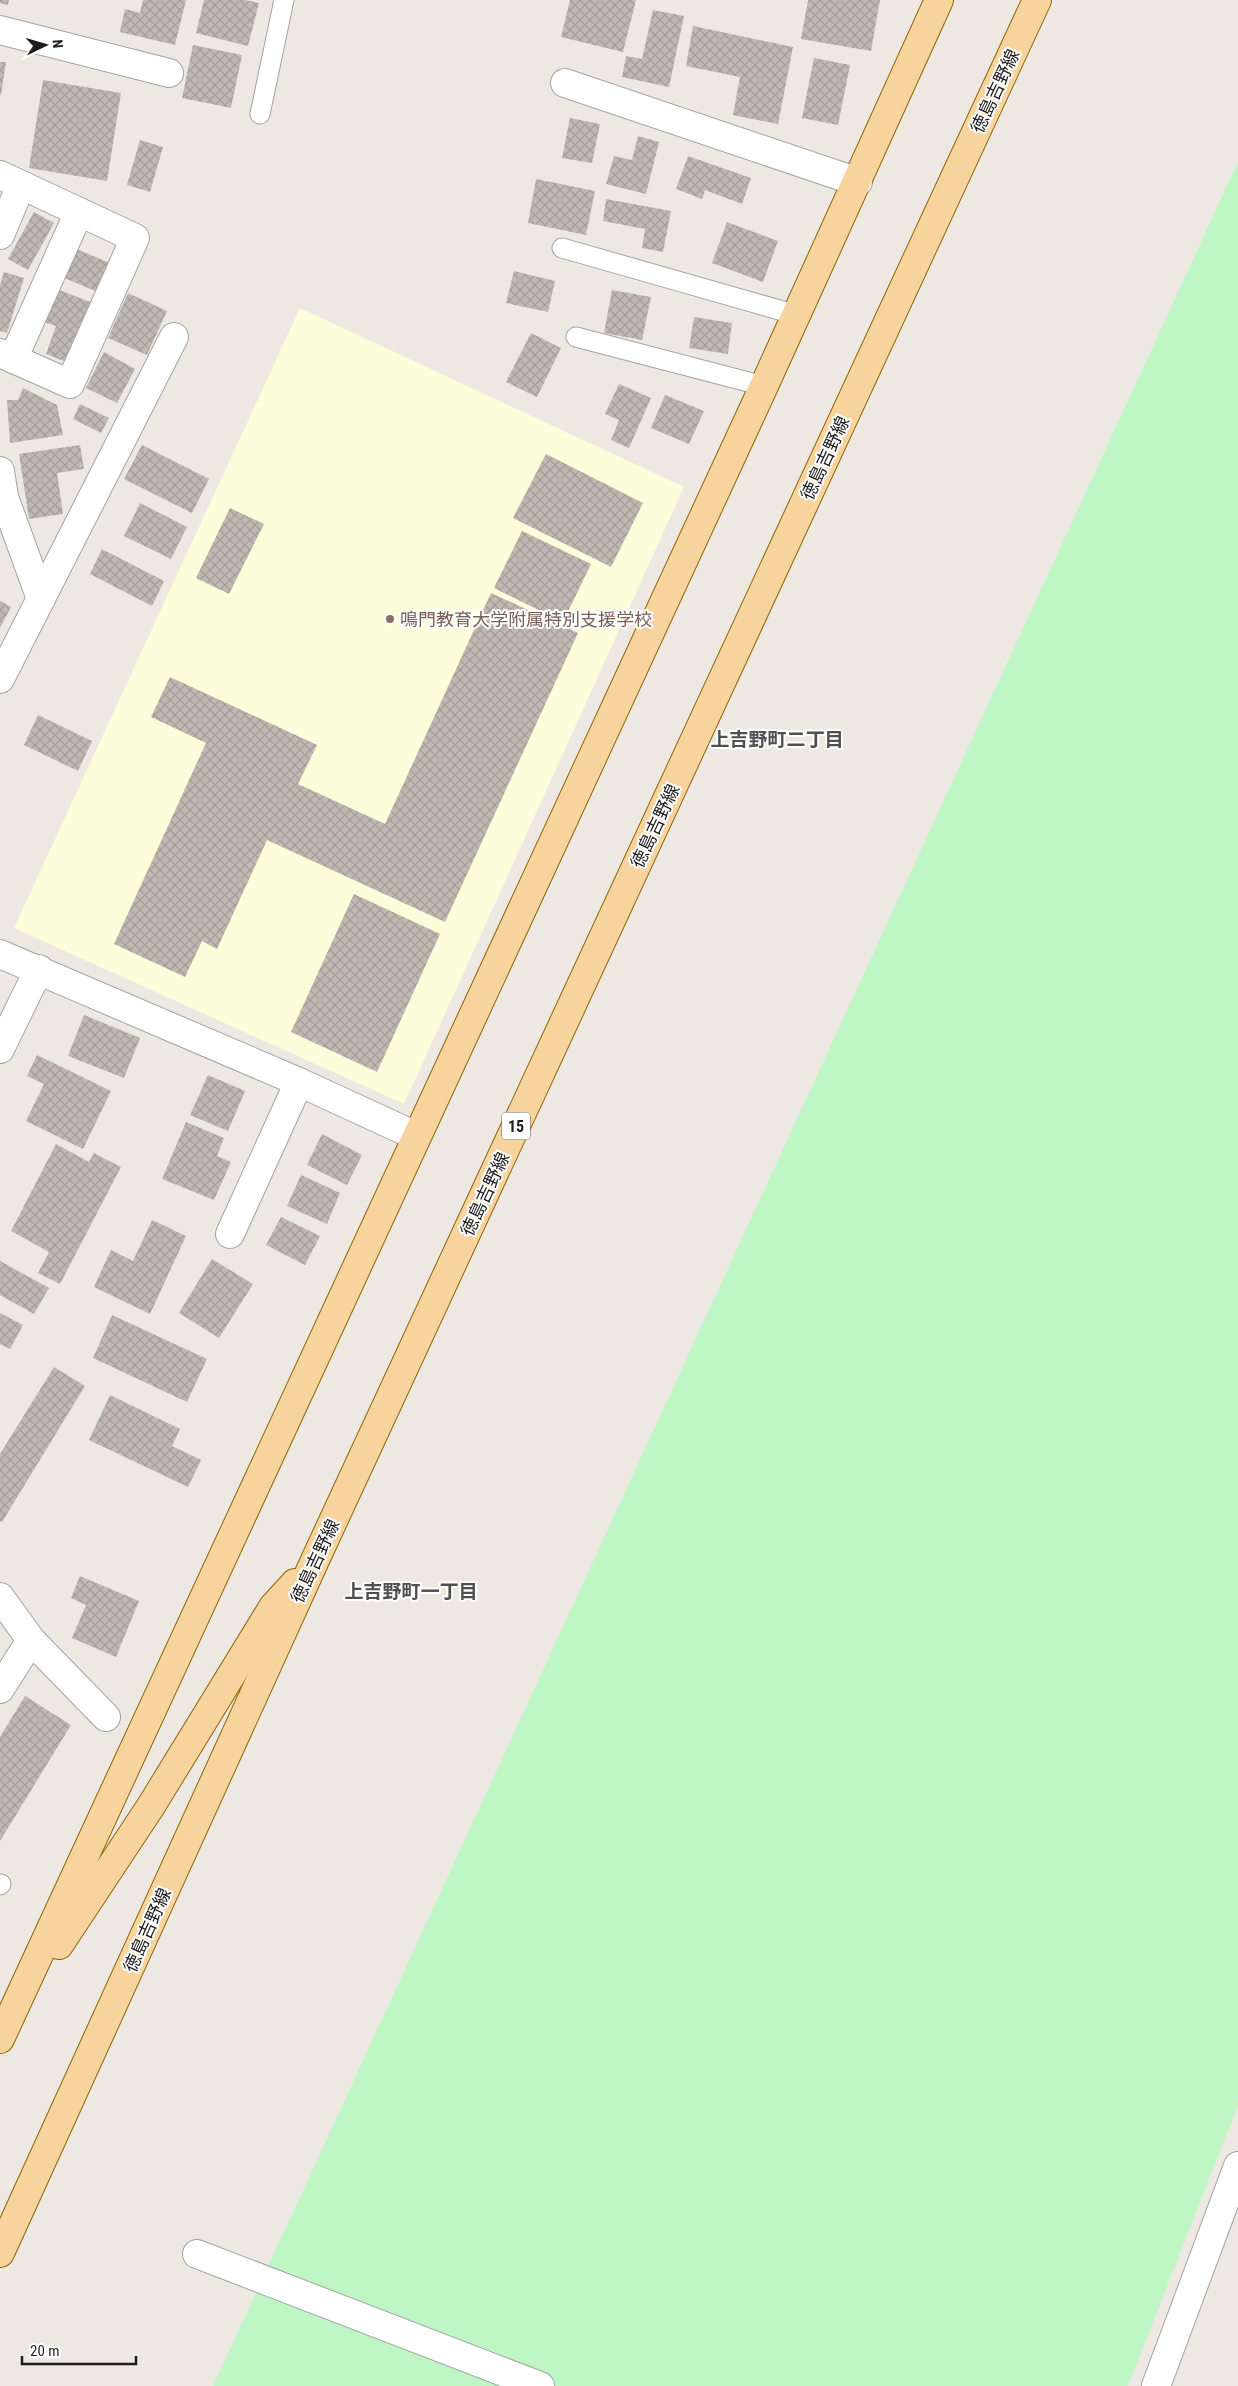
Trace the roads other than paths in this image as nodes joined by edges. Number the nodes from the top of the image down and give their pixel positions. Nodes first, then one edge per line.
1 (284, 0) edge
2 (938, 0) edge
3 (1036, 0) edge
4 (0, 30) edge
5 (169, 72) dead end
6 (565, 83) dead end
7 (260, 114) dead end
8 (10, 180) edge
9 (858, 182) junction
10 (79, 212) junction
11 (0, 235) edge
12 (562, 248) dead end
13 (797, 315) junction
14 (174, 337) dead end
15 (576, 337) dead end
16 (6, 356) edge
17 (764, 386) junction
18 (0, 471) edge
19 (41, 599) junction
20 (0, 679) edge
21 (0, 954) edge
22 (39, 970) junction
23 (0, 1049) edge
24 (299, 1082) junction
25 (416, 1136) junction
26 (230, 1234) dead end
27 (316, 1558) junction
28 (0, 1597) edge
29 (30, 1640) junction
30 (0, 1689) edge
31 (106, 1717) dead end
32 (5, 2029) edge
33 (1238, 2166) edge
34 (0, 2253) edge
35 (197, 2254) dead end
36 (540, 2386) edge
37 (1156, 2386) edge

1 - 7 lane
2 - 9 main road
3 - 27 main road, 徳島吉野線 / 15
4 - 5 street
6 - 9 street
8 - 10 street
8 - 11 street
9 - 13 main road
10 - 16 street
10 - 16 street
12 - 13 lane
13 - 17 main road
14 - 19 street
15 - 17 lane
17 - 25 main road
18 - 19 street
19 - 20 street
21 - 22 street
22 - 23 street
22 - 24 street
24 - 25 street
24 - 26 street
25 - 32 main road
27 - 32 main road
27 - 34 main road, 徳島吉野線 / 15
28 - 29 street
29 - 30 street
29 - 31 street
33 - 37 street
35 - 36 street

